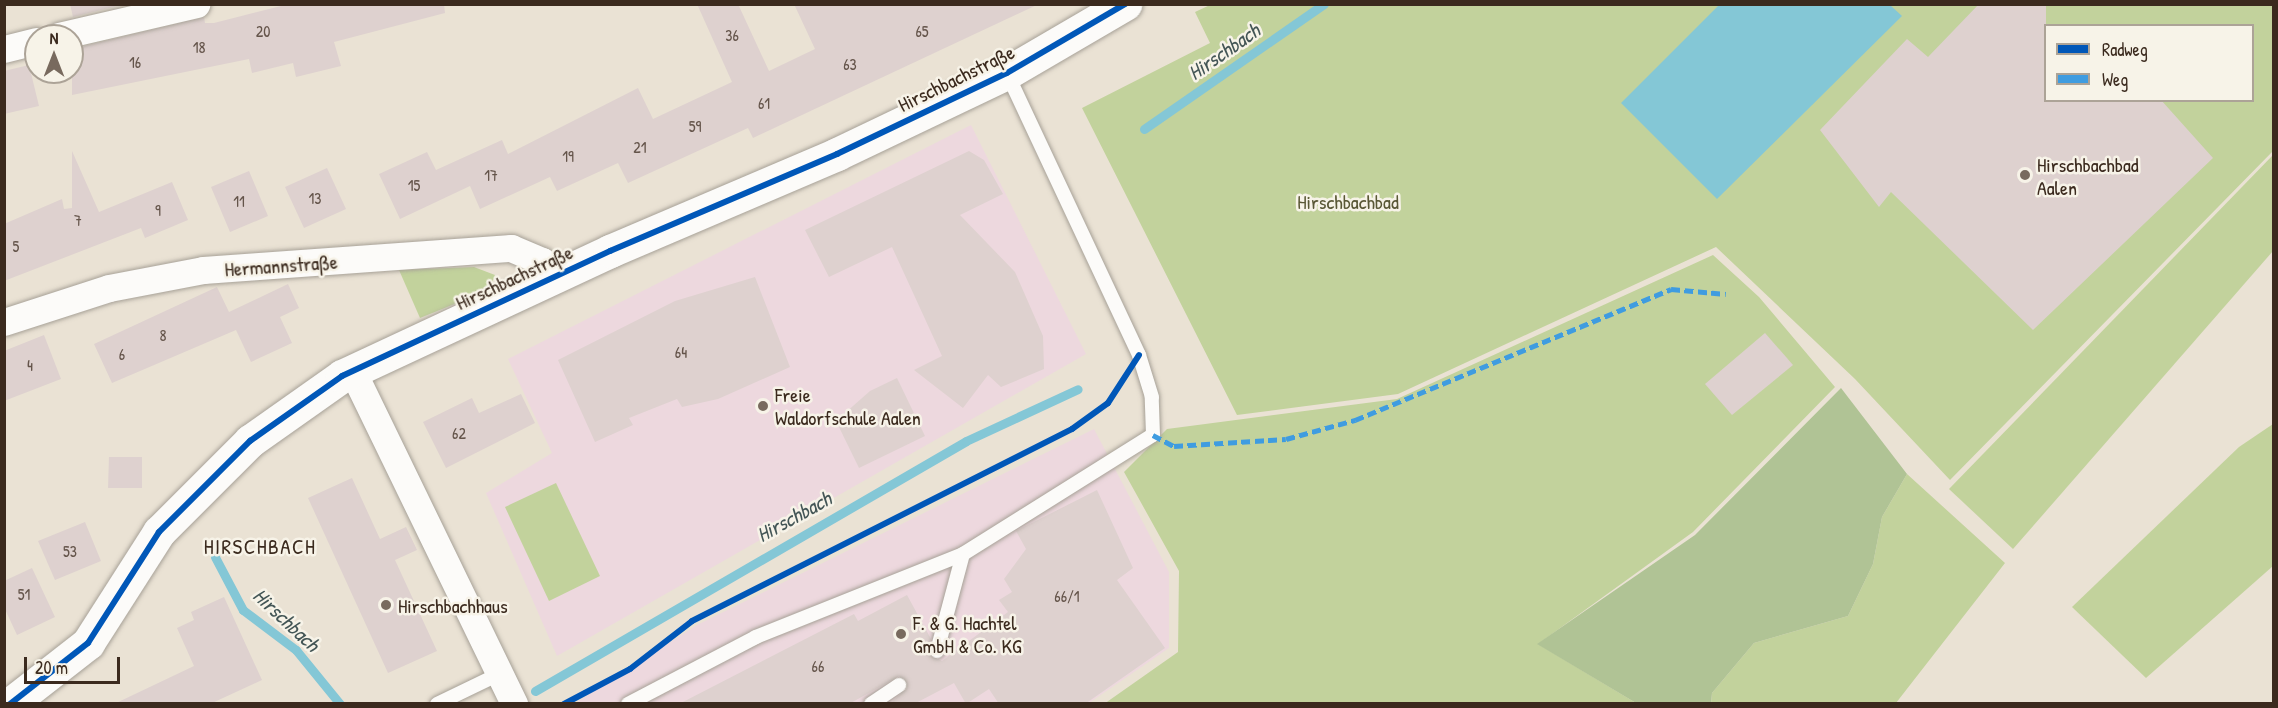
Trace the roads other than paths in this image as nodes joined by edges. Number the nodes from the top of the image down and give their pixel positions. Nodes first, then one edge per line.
1 (196, 4) edge
2 (1125, 4) edge
3 (84, 30) edge
4 (24, 44) edge
5 (4, 49) edge
6 (1007, 73) junction
7 (555, 276) junction
8 (4, 322) edge
9 (353, 372) junction
10 (963, 554) junction
11 (937, 651) dead end
12 (499, 674) junction
13 (899, 685) dead end
14 (10, 704) edge
15 (437, 704) edge
16 (514, 704) edge
17 (628, 704) edge
18 (871, 704) edge

1 - 3 street
2 - 6 street, Hirschbachstraße
4 - 5 street
6 - 7 street, Hirschbachstraße
6 - 10 lane
7 - 8 street, Hermannstraße
7 - 9 street, Hirschbachstraße
9 - 12 street
9 - 14 street, Hirschbachstraße
10 - 11 lane
10 - 17 lane
12 - 15 lane
12 - 16 street
13 - 18 lane

